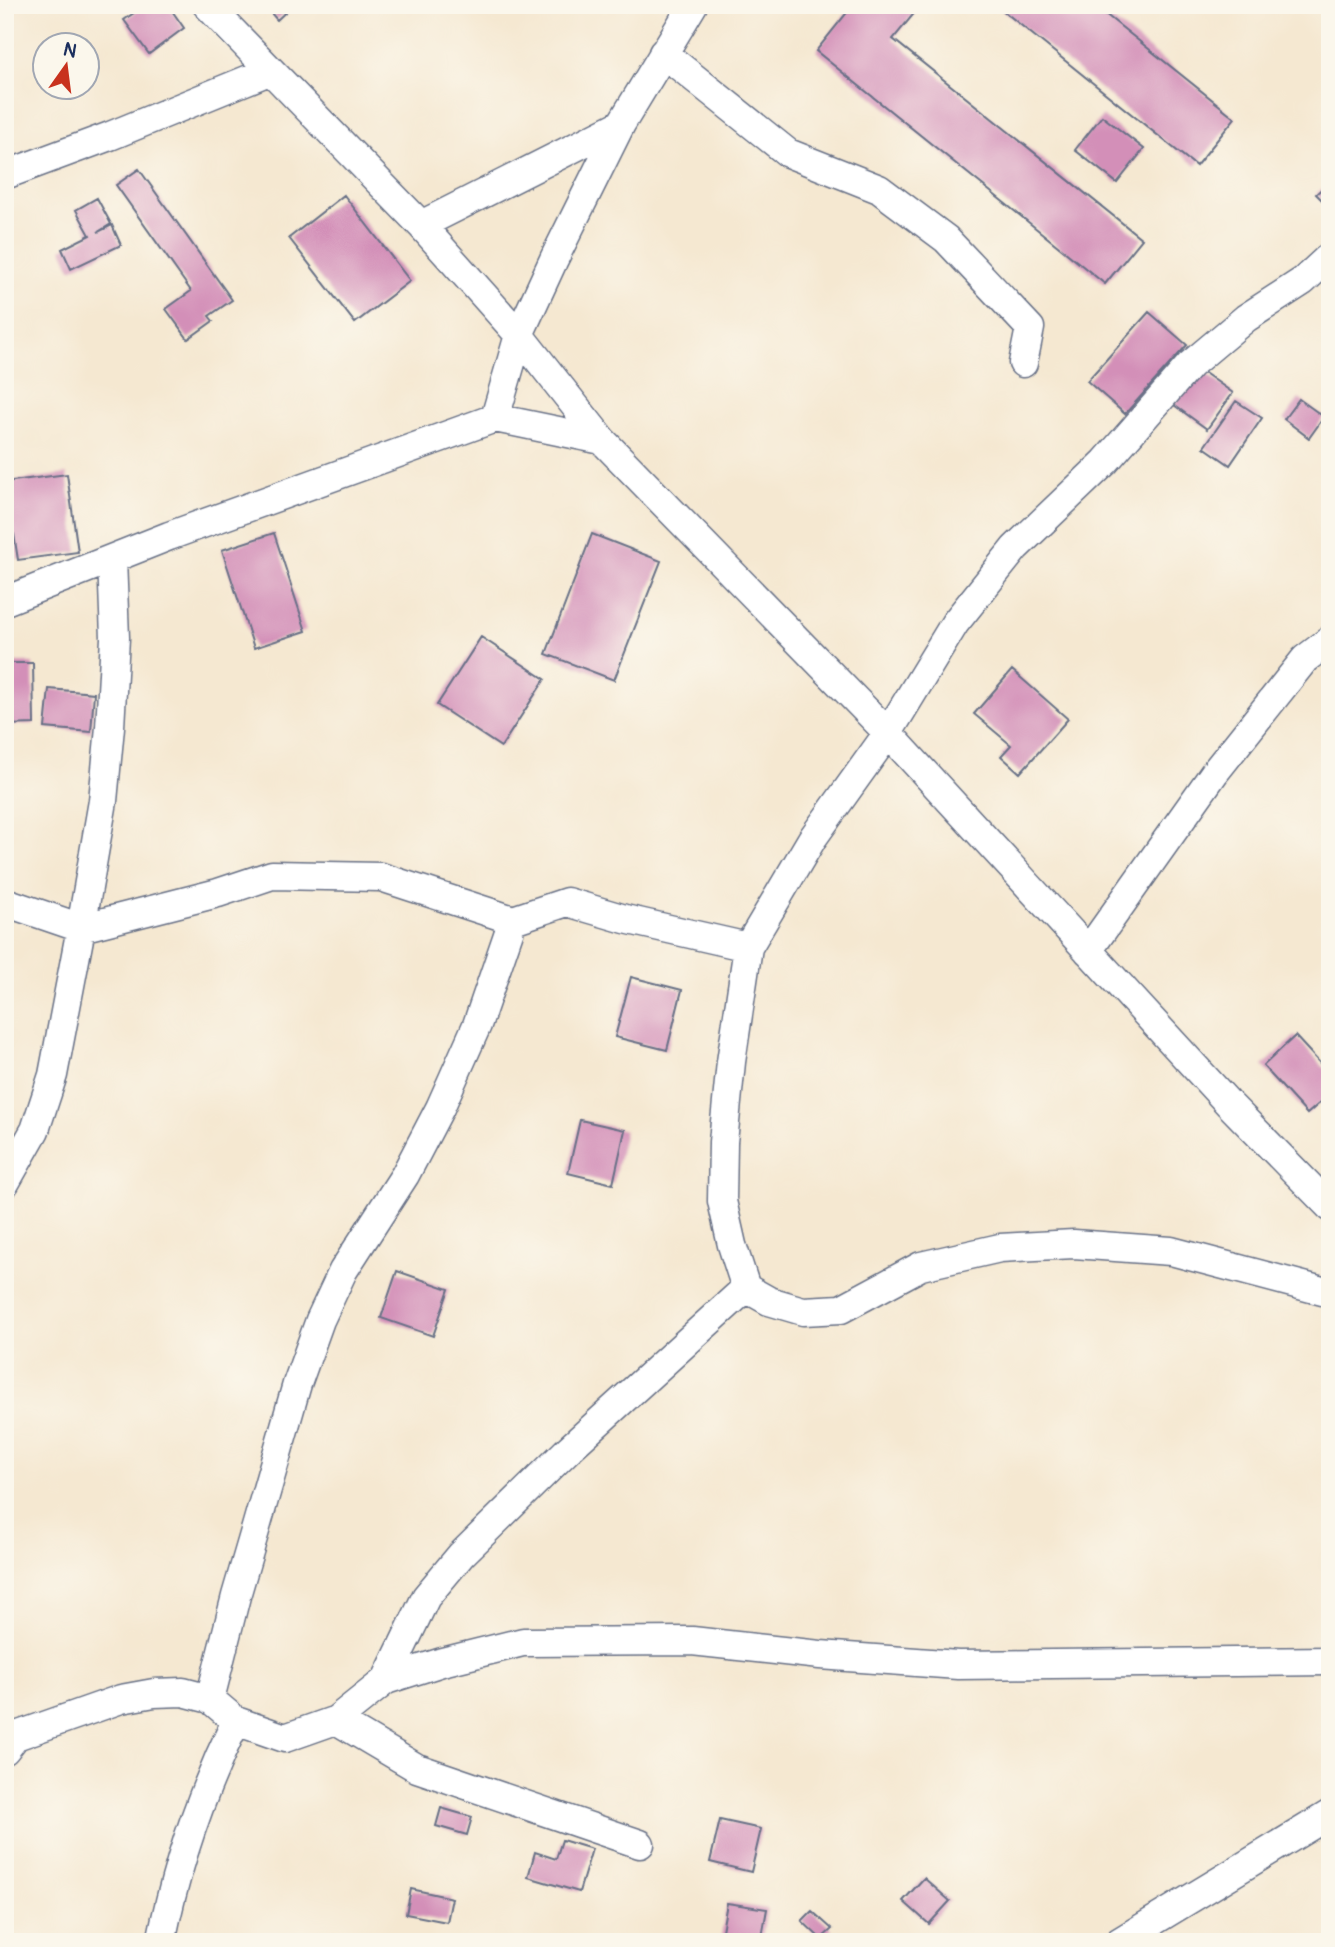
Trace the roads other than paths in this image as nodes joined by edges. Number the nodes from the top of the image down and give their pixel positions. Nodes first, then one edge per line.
1 (207, 5) edge
2 (693, 5) edge
3 (663, 53) junction
4 (269, 71) junction
5 (621, 124) junction
6 (5, 175) edge
7 (421, 225) junction
8 (1330, 256) edge
9 (519, 335) junction
10 (1023, 363) dead end
11 (495, 418) junction
12 (602, 440) junction
13 (112, 559) junction
14 (5, 601) edge
15 (1330, 640) edge
16 (888, 733) junction
17 (5, 902) edge
18 (513, 920) junction
19 (81, 928) junction
20 (748, 947) junction
21 (1088, 951) junction
22 (5, 1183) edge
23 (1330, 1207) edge
24 (746, 1288) junction
25 (1330, 1293) edge
26 (1330, 1661) edge
27 (386, 1681) junction
28 (210, 1699) junction
29 (336, 1720) junction
30 (236, 1721) junction
31 (9, 1741) edge
32 (1330, 1814) edge
33 (640, 1844) dead end
34 (161, 1942) edge
35 (1119, 1942) edge

1 - 4 street
2 - 3 street
3 - 5 street
3 - 10 street
4 - 6 street
4 - 7 street
5 - 7 street
5 - 9 street
7 - 9 street
8 - 16 street
9 - 11 street
9 - 12 street
11 - 12 street
11 - 13 street
12 - 16 street
13 - 14 street
13 - 19 street
15 - 21 street
16 - 20 street
16 - 21 street
17 - 19 street
18 - 19 street
18 - 20 street
18 - 28 street
19 - 22 street
20 - 24 street
21 - 23 street
24 - 25 street
24 - 27 street
26 - 27 street
27 - 29 street
28 - 30 street
28 - 31 street
29 - 30 street
29 - 33 street
30 - 34 street
32 - 35 street

